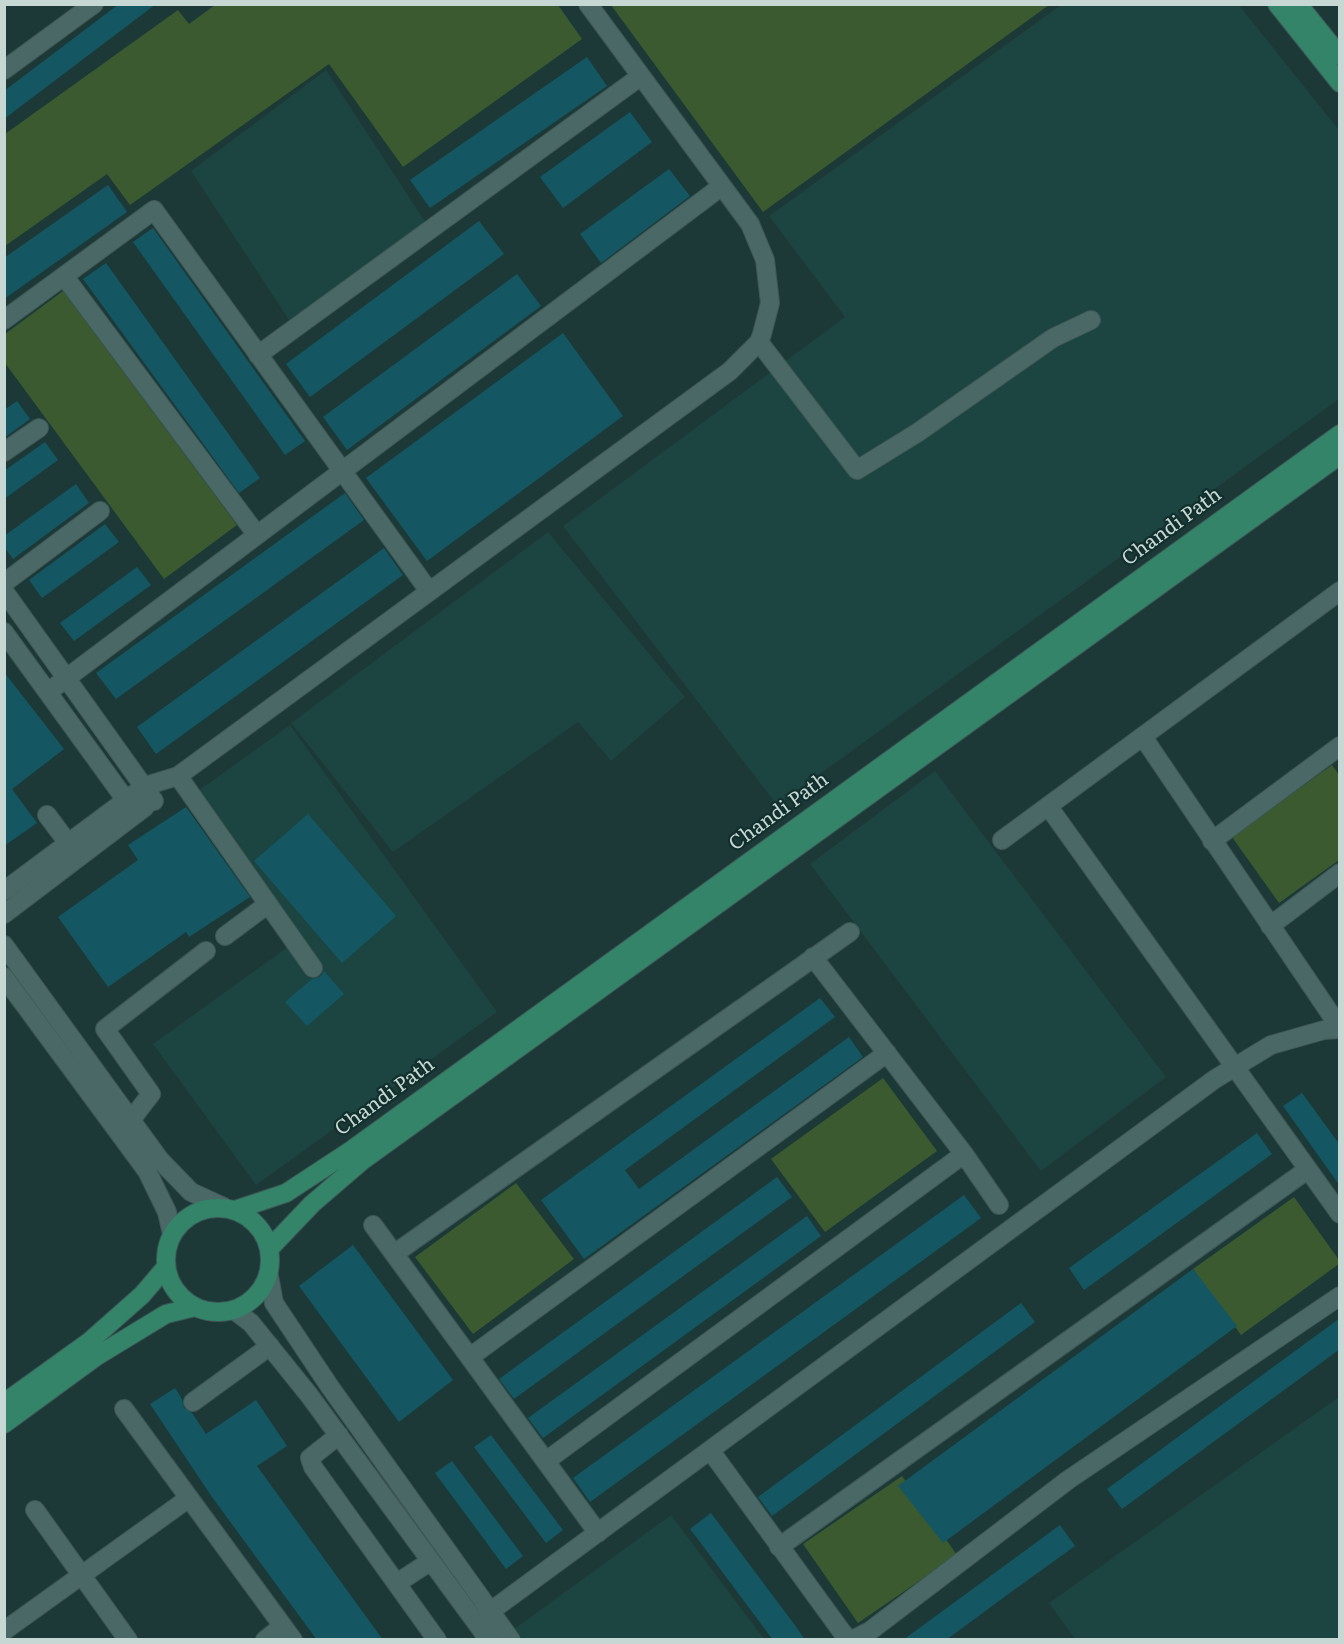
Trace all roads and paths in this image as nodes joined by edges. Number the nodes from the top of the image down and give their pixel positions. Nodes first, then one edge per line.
1 (94, 4) edge
2 (588, 4) edge
3 (1277, 4) edge
4 (1298, 4) edge
5 (1340, 56) edge
6 (4, 70) edge
7 (641, 76) junction
8 (1340, 83) edge
9 (722, 186) junction
10 (64, 276) junction
11 (4, 320) edge
12 (1091, 320) dead end
13 (759, 342) junction
14 (258, 355) junction
15 (39, 428) dead end
16 (1340, 434) edge
17 (4, 452) edge
18 (1340, 456) edge
19 (342, 471) junction
20 (100, 512) dead end
21 (257, 535) junction
22 (429, 591) junction
23 (1340, 591) edge
24 (5, 592) edge
25 (4, 632) edge
26 (67, 678) junction
27 (48, 692) junction
28 (1143, 737) junction
29 (1340, 746) edge
30 (172, 778) junction
31 (150, 793) junction
32 (1048, 806) junction
33 (131, 807) junction
34 (47, 815) dead end
35 (1002, 840) dead end
36 (1212, 841) junction
37 (68, 843) junction
38 (1340, 873) edge
39 (4, 891) edge
40 (268, 904) junction
41 (4, 914) edge
42 (1270, 926) junction
43 (850, 932) dead end
44 (225, 936) dead end
45 (4, 945) edge
46 (206, 951) dead end
47 (813, 957) junction
48 (313, 968) dead end
49 (4, 977) edge
50 (1340, 1029) edge
51 (887, 1053) junction
52 (1233, 1068) junction
53 (131, 1120) junction
54 (964, 1154) junction
55 (1307, 1170) junction
56 (999, 1204) dead end
57 (230, 1209) junction
58 (1340, 1214) edge
59 (373, 1225) dead end
60 (172, 1234) junction
61 (270, 1248) junction
62 (394, 1254) junction
63 (166, 1267) junction
64 (269, 1276) junction
65 (1340, 1296) edge
66 (195, 1307) junction
67 (234, 1310) junction
68 (270, 1346) junction
69 (470, 1357) junction
70 (193, 1402) dead end
71 (4, 1403) edge
72 (124, 1409) dead end
73 (4, 1424) edge
74 (339, 1435) junction
75 (710, 1450) junction
76 (546, 1461) junction
77 (189, 1498) junction
78 (35, 1510) dead end
79 (598, 1533) junction
80 (779, 1547) junction
81 (431, 1561) junction
82 (82, 1575) junction
83 (397, 1583) junction
84 (484, 1617) junction
85 (4, 1631) edge
86 (288, 1633) edge
87 (128, 1640) edge
88 (265, 1640) edge
89 (438, 1640) edge
90 (489, 1640) edge
91 (511, 1640) edge

1 - 6 street
2 - 7 street
3 - 8 main road
4 - 5 main road
7 - 9 street
7 - 14 street
9 - 13 street
9 - 19 street
10 - 11 street
10 - 14 street
10 - 21 street
12 - 13 street
13 - 22 street
14 - 19 street
15 - 17 street
16 - 57 main road, Chandi Path
18 - 61 main road, Chandi Path
19 - 21 street
19 - 22 street
20 - 24 street
21 - 26 street
22 - 30 street
23 - 28 street
24 - 26 street
25 - 27 street
26 - 27 street
26 - 31 street
27 - 33 street
28 - 32 street
28 - 36 street
29 - 36 street
30 - 31 street
30 - 40 street
31 - 33 street
32 - 35 street
32 - 52 street
33 - 37 street
33 - 41 street
34 - 37 street
36 - 42 street
37 - 39 street
38 - 42 street
40 - 44 street
40 - 48 street
42 - 50 street
43 - 47 street
45 - 53 street
46 - 53 street
47 - 51 street
47 - 62 street
49 - 60 street
50 - 52 street
51 - 54 street
51 - 69 street
52 - 55 street
52 - 75 street
53 - 57 street
54 - 56 street
54 - 76 street
55 - 58 street
55 - 80 street
57 - 60 main road
57 - 61 main road
59 - 62 street
60 - 63 main road
61 - 64 main road
62 - 69 street
63 - 66 main road
63 - 71 main road
64 - 67 main road
64 - 84 street
65 - 80 street
66 - 67 main road
66 - 73 main road
67 - 68 street
68 - 70 street
68 - 74 street
69 - 76 street
72 - 77 street
74 - 81 street
74 - 83 street
75 - 79 street
75 - 80 street
76 - 79 street
77 - 82 street
77 - 86 street
78 - 82 street
79 - 84 street
81 - 83 street
81 - 84 street
82 - 85 street
82 - 87 street
83 - 89 street
84 - 90 street
84 - 91 street
86 - 88 street

